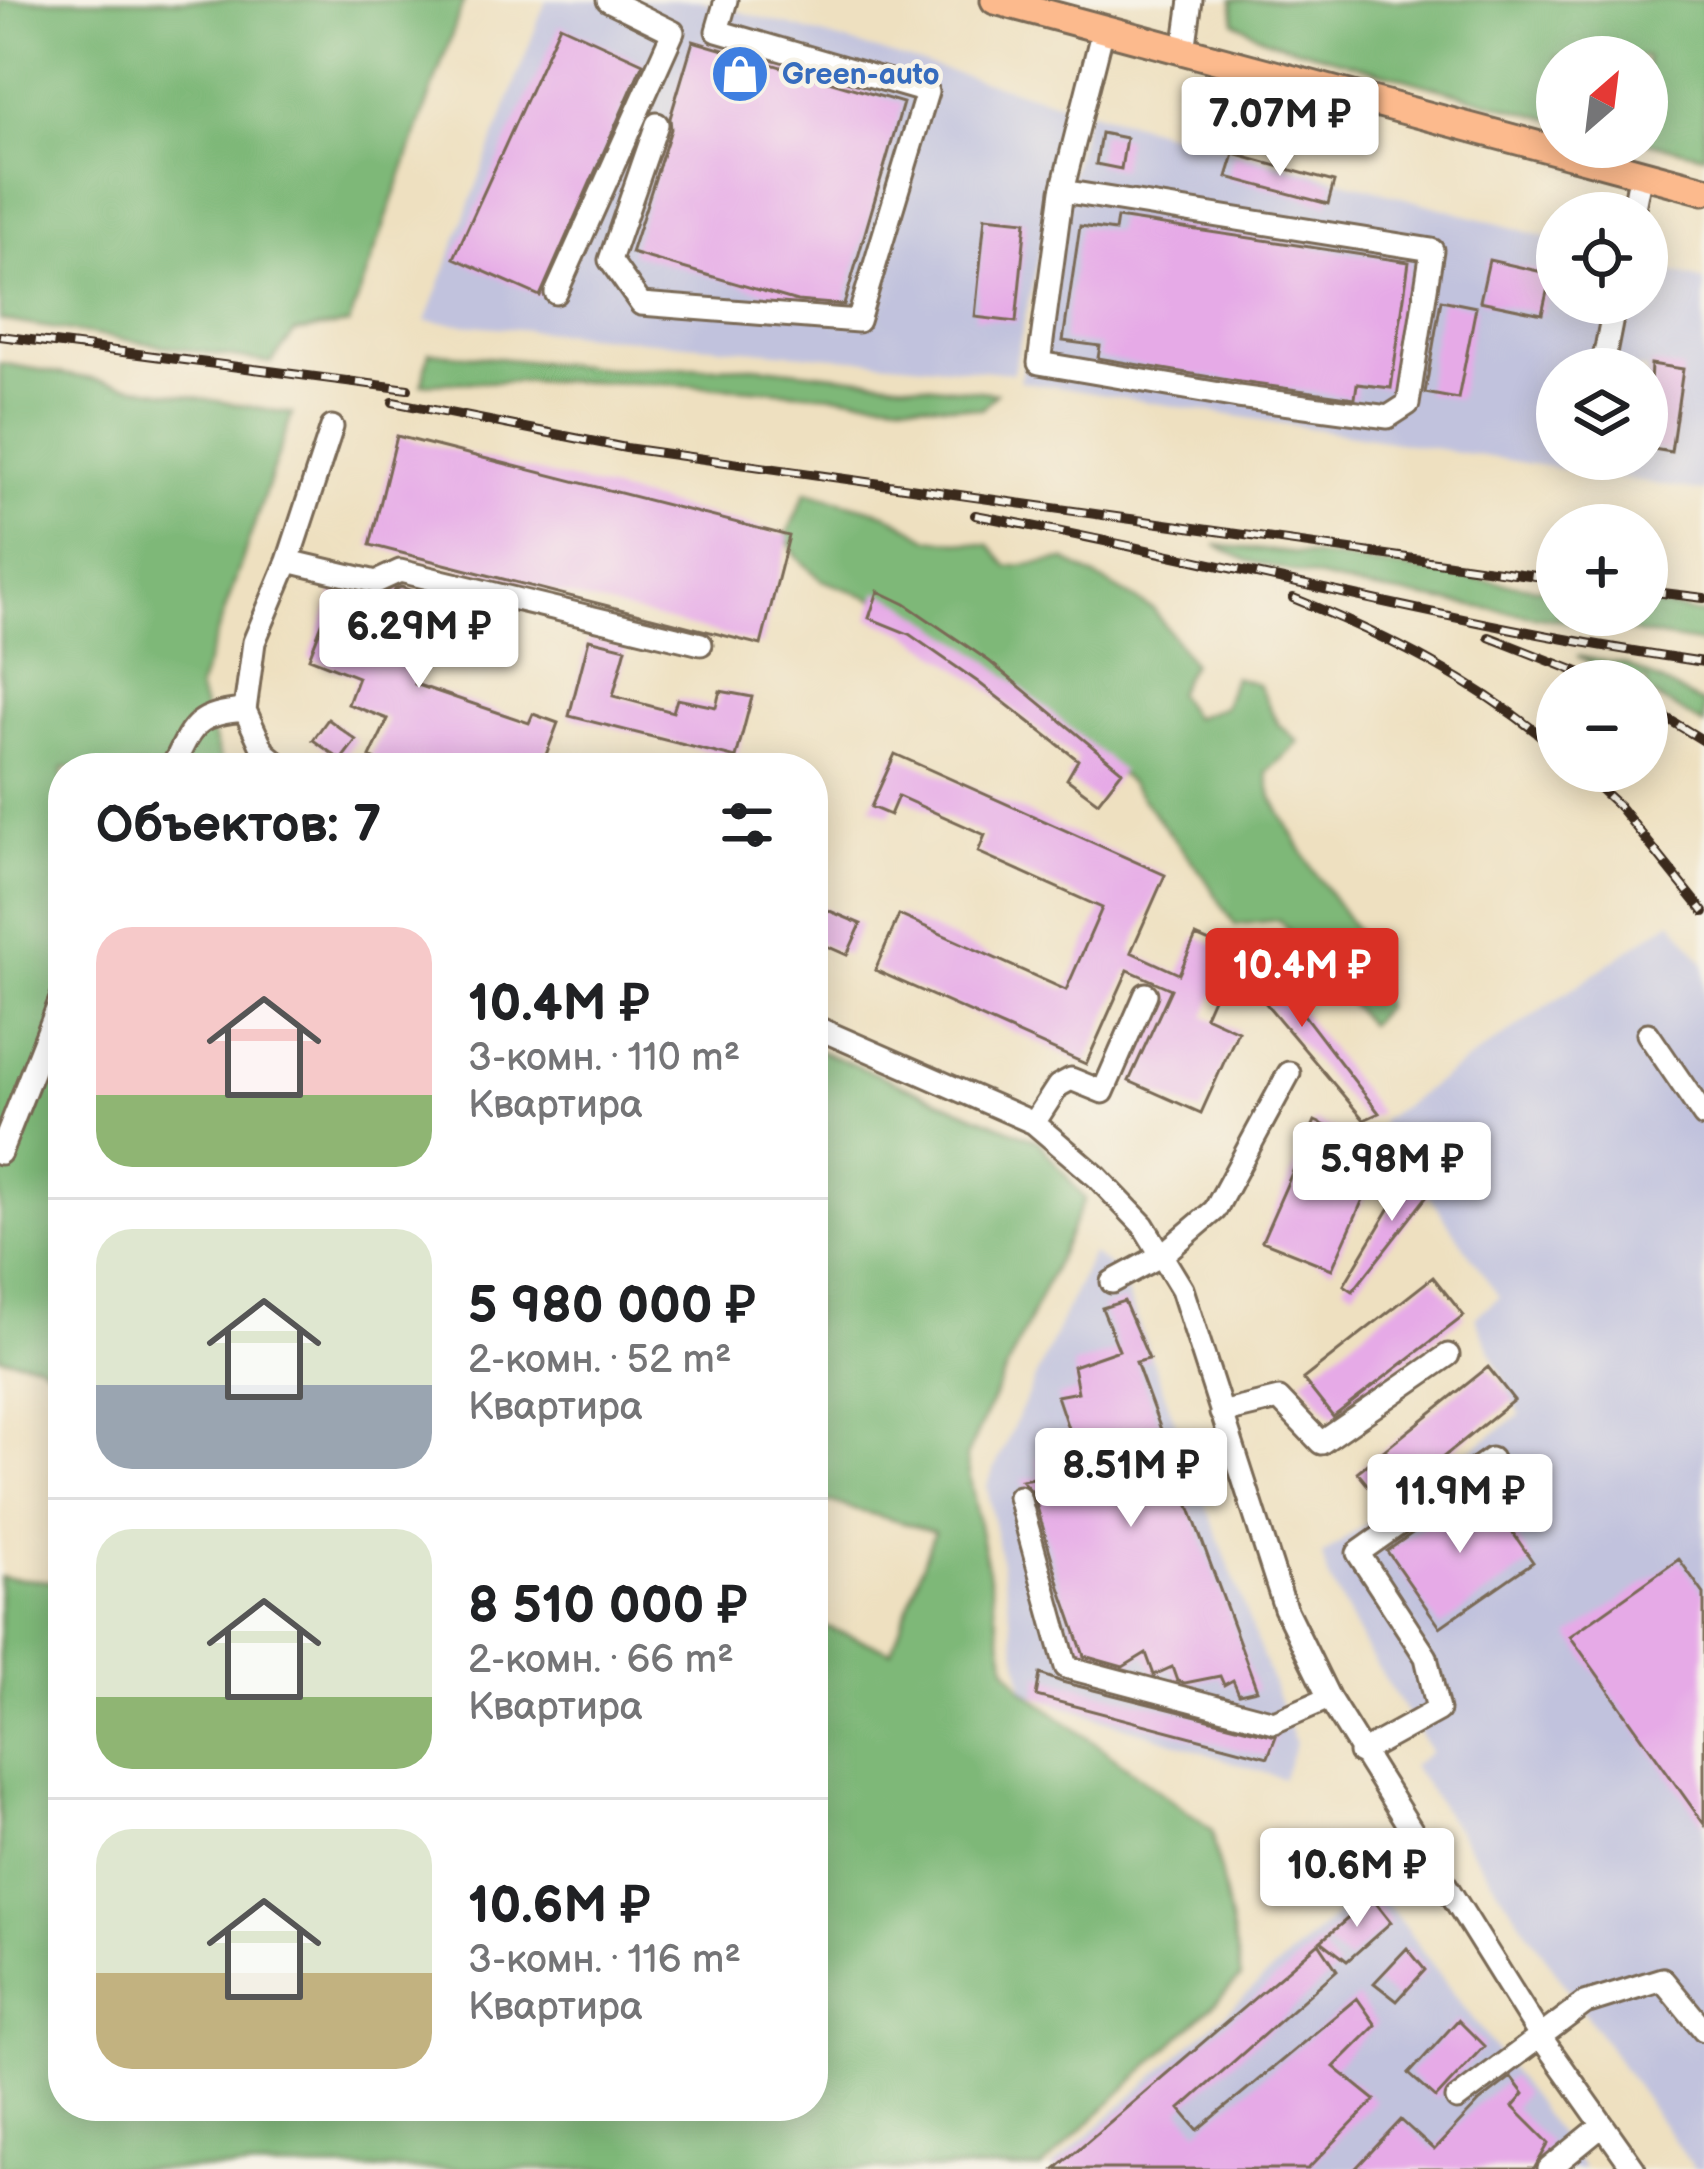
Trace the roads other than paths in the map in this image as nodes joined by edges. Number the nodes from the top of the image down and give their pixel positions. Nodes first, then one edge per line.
1 (608, 0) edge
2 (726, 0) edge
3 (995, 0) edge
4 (1191, 0) edge
5 (1103, 29) junction
6 (1184, 50) junction
7 (657, 124) dead end
8 (1641, 172) junction
9 (1704, 190) edge
10 (1062, 191) junction
11 (1637, 192) edge
12 (556, 293) dead end
13 (332, 427) dead end
14 (288, 561) junction
15 (701, 644) dead end
16 (245, 710) junction
17 (180, 753) edge
18 (265, 753) edge
19 (1146, 994) dead end
20 (48, 1032) edge
21 (828, 1033) edge
22 (1648, 1034) dead end
23 (1289, 1072) dead end
24 (1704, 1116) edge
25 (1034, 1123) junction
26 (0, 1153) edge
27 (1162, 1255) junction
28 (1112, 1282) dead end
29 (1448, 1355) dead end
30 (1221, 1413) junction
31 (1491, 1459) dead end
32 (1019, 1496) dead end
33 (1329, 1698) junction
34 (1360, 1753) junction
35 (1704, 2030) edge
36 (1540, 2036) junction
37 (1457, 2099) dead end
38 (1603, 2125) junction
39 (1549, 2169) edge
40 (1634, 2169) edge

1 - 12 street
2 - 7 street
3 - 5 main road
4 - 6 street
5 - 6 main road
5 - 10 street
6 - 8 main road
8 - 9 main road
8 - 11 street
10 - 10 street
13 - 14 street
14 - 15 street
14 - 16 street
16 - 17 street
16 - 18 street
19 - 25 street
20 - 26 street
21 - 25 street
22 - 24 street
23 - 27 street
25 - 27 street
27 - 28 street
27 - 30 street
29 - 30 street
30 - 33 street
31 - 34 street
32 - 33 street
33 - 34 street
34 - 36 street
35 - 36 street
36 - 37 street
36 - 38 street
38 - 39 street
38 - 40 street

